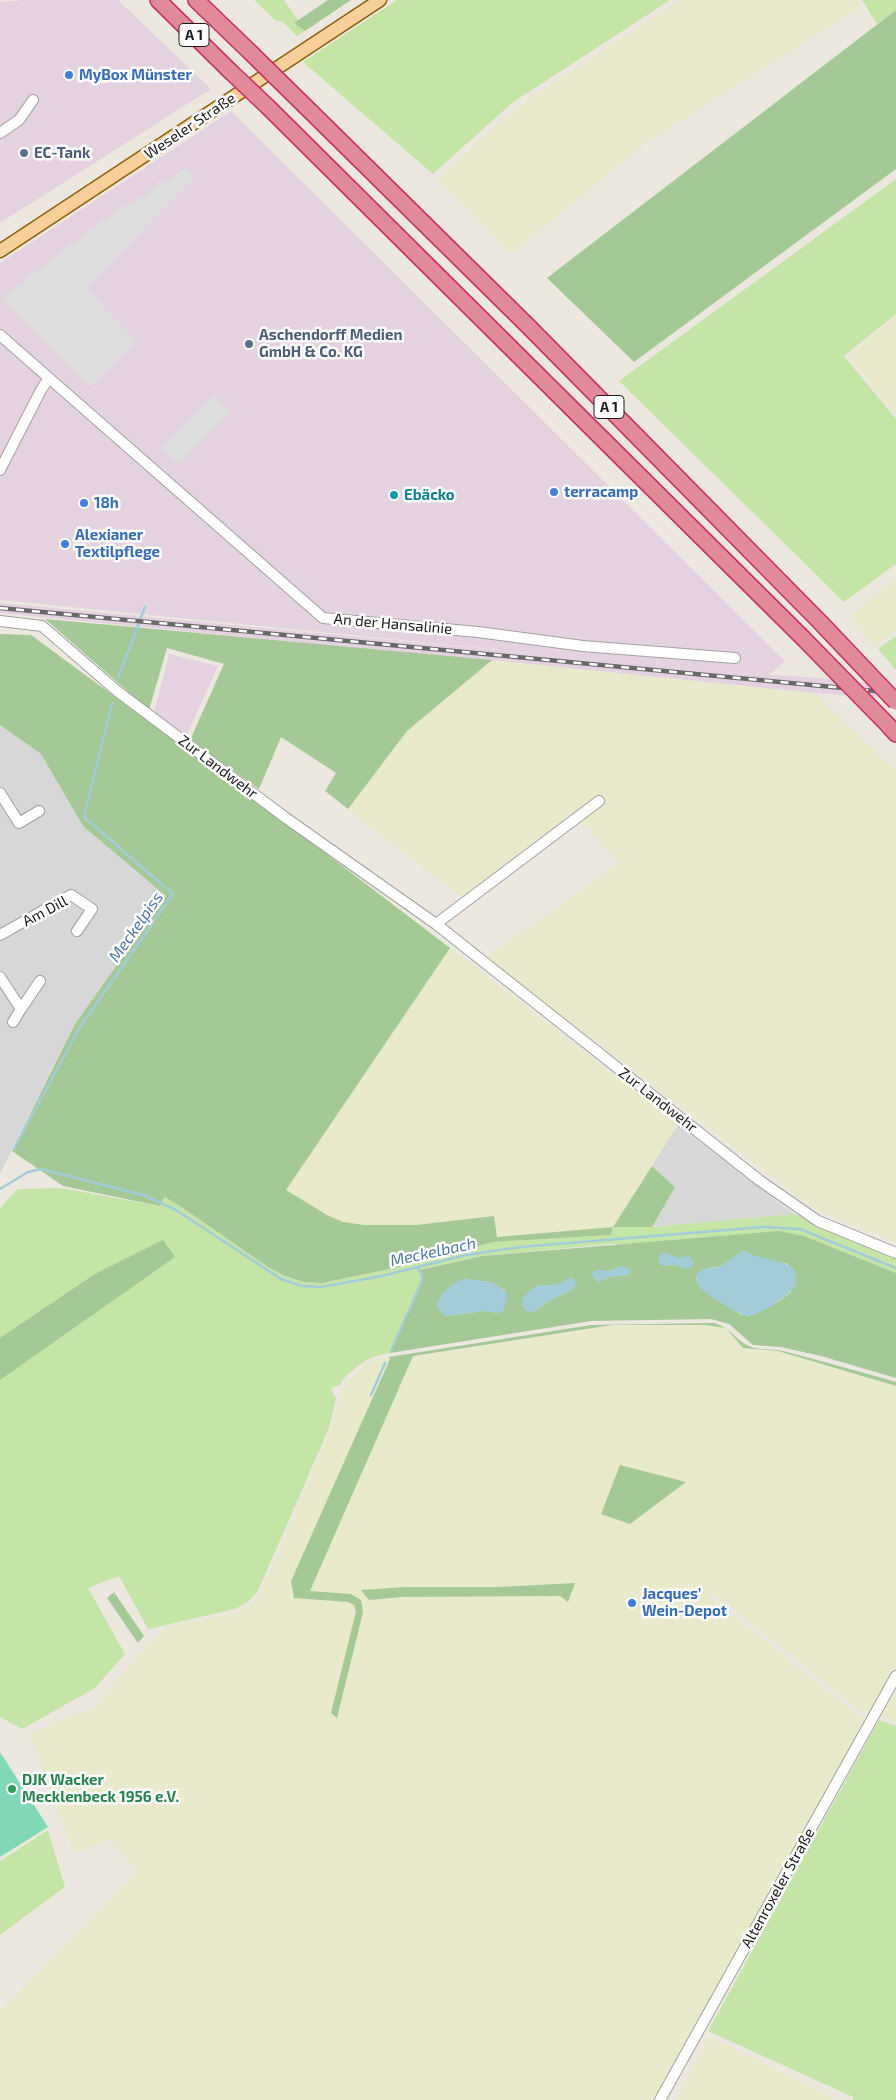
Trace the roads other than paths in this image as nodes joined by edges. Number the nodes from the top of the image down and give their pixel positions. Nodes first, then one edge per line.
1 (158, 0) edge
2 (196, 0) edge
3 (380, 0) edge
4 (33, 100) dead end
5 (0, 132) edge
6 (0, 252) edge
7 (0, 335) edge
8 (49, 378) junction
9 (0, 470) edge
10 (0, 622) edge
11 (735, 658) dead end
12 (896, 702) edge
13 (891, 729) edge
14 (0, 793) edge
15 (599, 801) dead end
16 (39, 811) dead end
17 (436, 924) junction
18 (76, 931) dead end
19 (0, 935) edge
20 (0, 977) edge
21 (40, 981) dead end
22 (21, 1009) junction
23 (13, 1022) dead end
24 (896, 1253) edge
25 (896, 1676) edge
26 (660, 2100) edge

1 - 13 highway, A 1, bridge
2 - 12 highway, A 1, bridge
3 - 6 main road, Weseler Straße
4 - 5 street
7 - 8 street, An der Hansalinie
8 - 9 street
8 - 11 street, An der Hansalinie
10 - 17 street, Zur Landwehr
14 - 16 street
15 - 17 street
17 - 24 street, Zur Landwehr
18 - 19 street, Am Dill
20 - 22 street
21 - 22 street
22 - 23 street
25 - 26 street, Altenroxeler Straße

